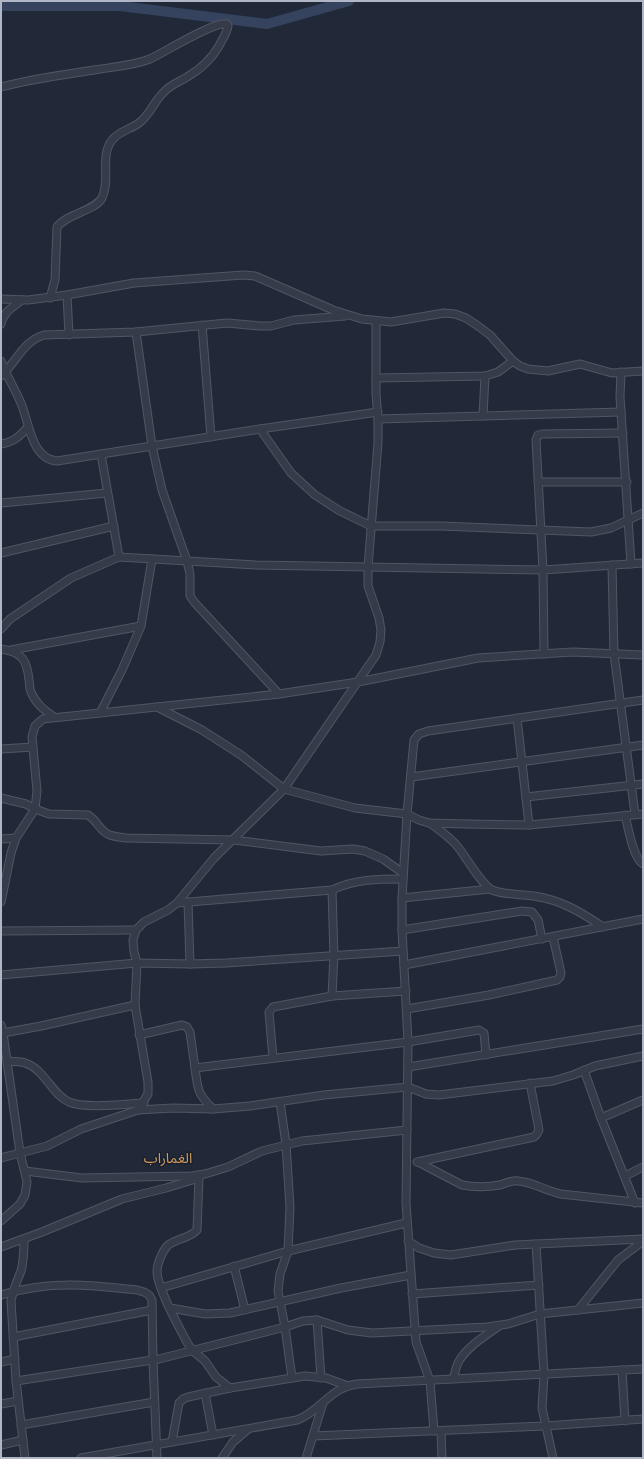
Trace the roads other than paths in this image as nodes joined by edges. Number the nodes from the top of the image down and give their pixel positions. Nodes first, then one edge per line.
1 (1, 87) edge
2 (67, 295) junction
3 (50, 298) junction
4 (1, 299) edge
5 (22, 300) junction
6 (349, 316) junction
7 (376, 322) junction
8 (1, 324) edge
9 (202, 325) junction
10 (136, 332) junction
11 (69, 335) junction
12 (1, 361) edge
13 (513, 361) junction
14 (643, 371) edge
15 (621, 372) junction
16 (3, 374) edge
17 (486, 376) junction
18 (376, 378) junction
19 (621, 412) junction
20 (378, 416) junction
21 (483, 416) junction
22 (28, 427) junction
23 (260, 428) junction
24 (623, 433) junction
25 (211, 437) junction
26 (1, 444) edge
27 (152, 446) junction
28 (101, 454) junction
29 (538, 482) junction
30 (627, 482) junction
31 (107, 494) junction
32 (1, 503) edge
33 (643, 513) edge
34 (629, 518) junction
35 (114, 526) junction
36 (371, 526) junction
37 (541, 530) junction
38 (1, 553) edge
39 (119, 557) junction
40 (152, 559) junction
41 (187, 561) junction
42 (643, 563) edge
43 (632, 564) junction
44 (612, 565) junction
45 (368, 567) junction
46 (543, 570) junction
47 (141, 626) junction
48 (1, 630) edge
49 (1, 649) edge
50 (11, 650) junction
51 (544, 654) junction
52 (614, 654) junction
53 (643, 654) edge
54 (358, 682) junction
55 (279, 694) junction
56 (643, 700) edge
57 (621, 703) junction
58 (156, 707) junction
59 (100, 713) junction
60 (54, 718) junction
61 (517, 718) junction
62 (643, 745) edge
63 (33, 747) junction
64 (627, 748) junction
65 (1, 749) edge
66 (522, 763) junction
67 (411, 777) junction
68 (643, 784) edge
69 (632, 786) junction
70 (284, 789) junction
71 (526, 797) junction
72 (1, 798) edge
73 (35, 809) junction
74 (407, 814) junction
75 (635, 814) junction
76 (643, 814) edge
77 (625, 815) junction
78 (429, 823) junction
79 (529, 825) junction
80 (16, 838) junction
81 (1, 839) edge
82 (234, 840) junction
83 (643, 864) edge
84 (403, 876) junction
85 (490, 889) junction
86 (332, 890) junction
87 (402, 898) junction
88 (1, 902) edge
89 (188, 902) junction
90 (178, 903) junction
91 (643, 919) edge
92 (603, 927) junction
93 (136, 930) junction
94 (402, 930) junction
95 (1, 931) edge
96 (553, 937) junction
97 (542, 939) junction
98 (403, 951) junction
99 (334, 956) junction
100 (137, 962) junction
101 (190, 964) junction
102 (404, 965) junction
103 (1, 975) edge
104 (406, 991) junction
105 (332, 996) junction
106 (135, 1005) junction
107 (407, 1009) junction
108 (643, 1029) edge
109 (2, 1030) edge
110 (139, 1035) junction
111 (408, 1042) junction
112 (486, 1055) junction
113 (643, 1056) edge
114 (273, 1058) junction
115 (7, 1061) junction
116 (195, 1068) junction
117 (408, 1068) junction
118 (584, 1070) junction
119 (8, 1073) junction
120 (1, 1076) edge
121 (530, 1083) junction
122 (408, 1087) junction
123 (643, 1100) edge
124 (280, 1102) junction
125 (144, 1103) junction
126 (213, 1109) junction
127 (138, 1110) junction
128 (601, 1118) junction
129 (407, 1130) junction
130 (286, 1144) junction
131 (20, 1153) junction
132 (1, 1158) edge
133 (418, 1162) junction
134 (407, 1164) junction
135 (643, 1167) edge
136 (25, 1171) junction
137 (202, 1176) junction
138 (625, 1176) junction
139 (639, 1203) edge
140 (1, 1221) edge
141 (406, 1223) junction
142 (24, 1239) junction
143 (643, 1240) edge
144 (408, 1241) junction
145 (536, 1244) junction
146 (1, 1247) edge
147 (288, 1251) junction
148 (234, 1266) junction
149 (412, 1275) junction
150 (539, 1285) junction
151 (161, 1288) junction
152 (12, 1292) junction
153 (412, 1294) junction
154 (1, 1295) edge
155 (280, 1302) junction
156 (643, 1303) edge
157 (170, 1308) junction
158 (152, 1310) junction
159 (245, 1310) junction
160 (578, 1310) junction
161 (540, 1314) junction
162 (317, 1320) junction
163 (499, 1326) junction
164 (285, 1327) junction
165 (414, 1331) junction
166 (13, 1337) junction
167 (193, 1351) junction
168 (14, 1360) junction
169 (153, 1360) junction
170 (1, 1362) edge
171 (643, 1369) edge
172 (622, 1370) junction
173 (544, 1374) junction
174 (292, 1378) junction
175 (321, 1378) junction
176 (454, 1379) junction
177 (16, 1381) junction
178 (430, 1381) junction
179 (348, 1386) junction
180 (230, 1388) junction
181 (205, 1393) junction
182 (18, 1401) junction
183 (154, 1402) junction
184 (323, 1403) junction
185 (1, 1404) edge
186 (643, 1419) edge
187 (625, 1421) junction
188 (21, 1425) junction
189 (545, 1426) junction
190 (248, 1428) junction
191 (438, 1431) junction
192 (213, 1435) junction
193 (313, 1436) junction
194 (23, 1440) junction
195 (172, 1442) junction
196 (157, 1444) junction
197 (1, 1445) edge
198 (94, 1457) edge
199 (25, 1458) edge
200 (81, 1458) edge
201 (157, 1458) edge
202 (222, 1458) edge
203 (306, 1458) edge
204 (442, 1458) edge
205 (553, 1458) edge

1 - 3 street
2 - 3 street
2 - 6 street
2 - 11 street
3 - 5 street
4 - 5 street
5 - 8 street
6 - 7 street
6 - 9 street
7 - 13 street
7 - 18 street
9 - 10 street
9 - 25 street
10 - 11 street
10 - 27 street
11 - 16 street
12 - 16 street
13 - 15 street
13 - 17 street
14 - 15 street
15 - 19 street
16 - 22 street
17 - 18 street
17 - 21 street
18 - 20 street
19 - 21 street
19 - 24 street
20 - 21 street
20 - 23 street
20 - 36 street
22 - 26 street
22 - 28 street
23 - 25 street
23 - 36 street
24 - 29 street
24 - 30 street
25 - 27 street
27 - 28 street
27 - 41 street
28 - 31 street
29 - 30 street
29 - 37 street
30 - 34 street
31 - 32 street
31 - 35 street
33 - 34 street
34 - 37 street
34 - 43 street
35 - 38 street
35 - 39 street
36 - 37 street
36 - 45 street
37 - 46 street
39 - 40 street
39 - 48 street
40 - 41 street
40 - 47 street
41 - 45 street
41 - 55 street
42 - 43 street
43 - 44 street
44 - 46 street
44 - 52 street
45 - 46 street
45 - 54 street
46 - 51 street
47 - 50 street
47 - 59 street
49 - 50 street
50 - 60 street
51 - 52 street
51 - 54 street
52 - 53 street
52 - 57 street
54 - 55 street
54 - 70 street
55 - 58 street
56 - 57 street
57 - 61 street
57 - 64 street
58 - 59 street
58 - 70 street
59 - 60 street
60 - 63 street
61 - 66 street
61 - 67 street
62 - 64 street
63 - 65 street
63 - 73 street
64 - 66 street
64 - 69 street
66 - 67 street
66 - 71 street
67 - 74 street
68 - 69 street
69 - 71 street
69 - 75 street
70 - 74 street
70 - 82 street
71 - 79 street
72 - 73 street
73 - 80 street
73 - 82 street
74 - 78 street
74 - 84 street
75 - 76 street
75 - 77 street
77 - 79 street
77 - 83 street
78 - 79 street
78 - 85 street
80 - 81 street
80 - 88 street
82 - 84 street
82 - 90 street
84 - 86 street
84 - 87 street
85 - 87 street
85 - 92 street
86 - 89 street
86 - 99 street
87 - 94 street
89 - 90 street
89 - 101 street
90 - 93 street
91 - 92 street
92 - 96 street
93 - 95 street
93 - 100 street
94 - 97 street
94 - 98 street
96 - 97 street
96 - 107 street
97 - 102 street
98 - 99 street
98 - 102 street
99 - 101 street
99 - 105 street
100 - 101 street
100 - 103 street
100 - 106 street
102 - 104 street
104 - 105 street
104 - 107 street
105 - 114 street
106 - 109 street
106 - 110 street
107 - 111 street
108 - 112 street
109 - 115 street
110 - 116 street
110 - 125 street
111 - 112 street
111 - 114 street
111 - 117 street
112 - 117 street
113 - 118 street
114 - 116 street
115 - 119 street
115 - 125 street
116 - 126 street
117 - 122 street
118 - 121 street
118 - 128 street
119 - 120 street
119 - 131 street
121 - 122 street
121 - 133 street
122 - 124 street
122 - 129 street
123 - 128 street
124 - 126 street
124 - 130 street
125 - 127 street
126 - 127 street
127 - 131 street
128 - 138 street
129 - 130 street
129 - 134 street
130 - 137 street
130 - 147 street
131 - 132 street
131 - 136 street
133 - 134 street
133 - 139 street
134 - 141 street
135 - 138 street
136 - 137 street
136 - 140 street
137 - 142 street
137 - 151 street
138 - 139 street
141 - 144 street
141 - 147 street
142 - 146 street
142 - 152 street
143 - 145 street
143 - 160 street
144 - 145 street
144 - 149 street
145 - 150 street
147 - 148 street
147 - 155 street
148 - 151 street
148 - 159 street
149 - 153 street
149 - 155 street
150 - 153 street
150 - 161 street
151 - 157 street
152 - 154 street
152 - 158 street
152 - 166 street
153 - 165 street
155 - 159 street
155 - 164 street
156 - 160 street
157 - 159 street
157 - 167 street
158 - 166 street
158 - 169 street
160 - 161 street
161 - 163 street
161 - 173 street
162 - 164 street
162 - 165 street
162 - 175 street
163 - 165 street
163 - 176 street
164 - 167 street
164 - 174 street
165 - 178 street
166 - 168 street
167 - 169 street
167 - 180 street
168 - 170 street
168 - 177 street
169 - 177 street
169 - 183 street
171 - 172 street
172 - 173 street
172 - 187 street
173 - 176 street
173 - 189 street
174 - 175 street
174 - 180 street
175 - 179 street
176 - 178 street
177 - 182 street
178 - 179 street
178 - 191 street
179 - 184 street
180 - 181 street
181 - 192 street
181 - 195 street
182 - 185 street
182 - 188 street
183 - 188 street
183 - 196 street
184 - 190 street
184 - 193 street
186 - 187 street
187 - 189 street
188 - 194 street
189 - 191 street
189 - 205 street
190 - 192 street
190 - 202 street
191 - 193 street
191 - 204 street
192 - 195 street
193 - 203 street
194 - 197 street
194 - 199 street
195 - 196 street
196 - 198 street
196 - 201 street
198 - 200 street

